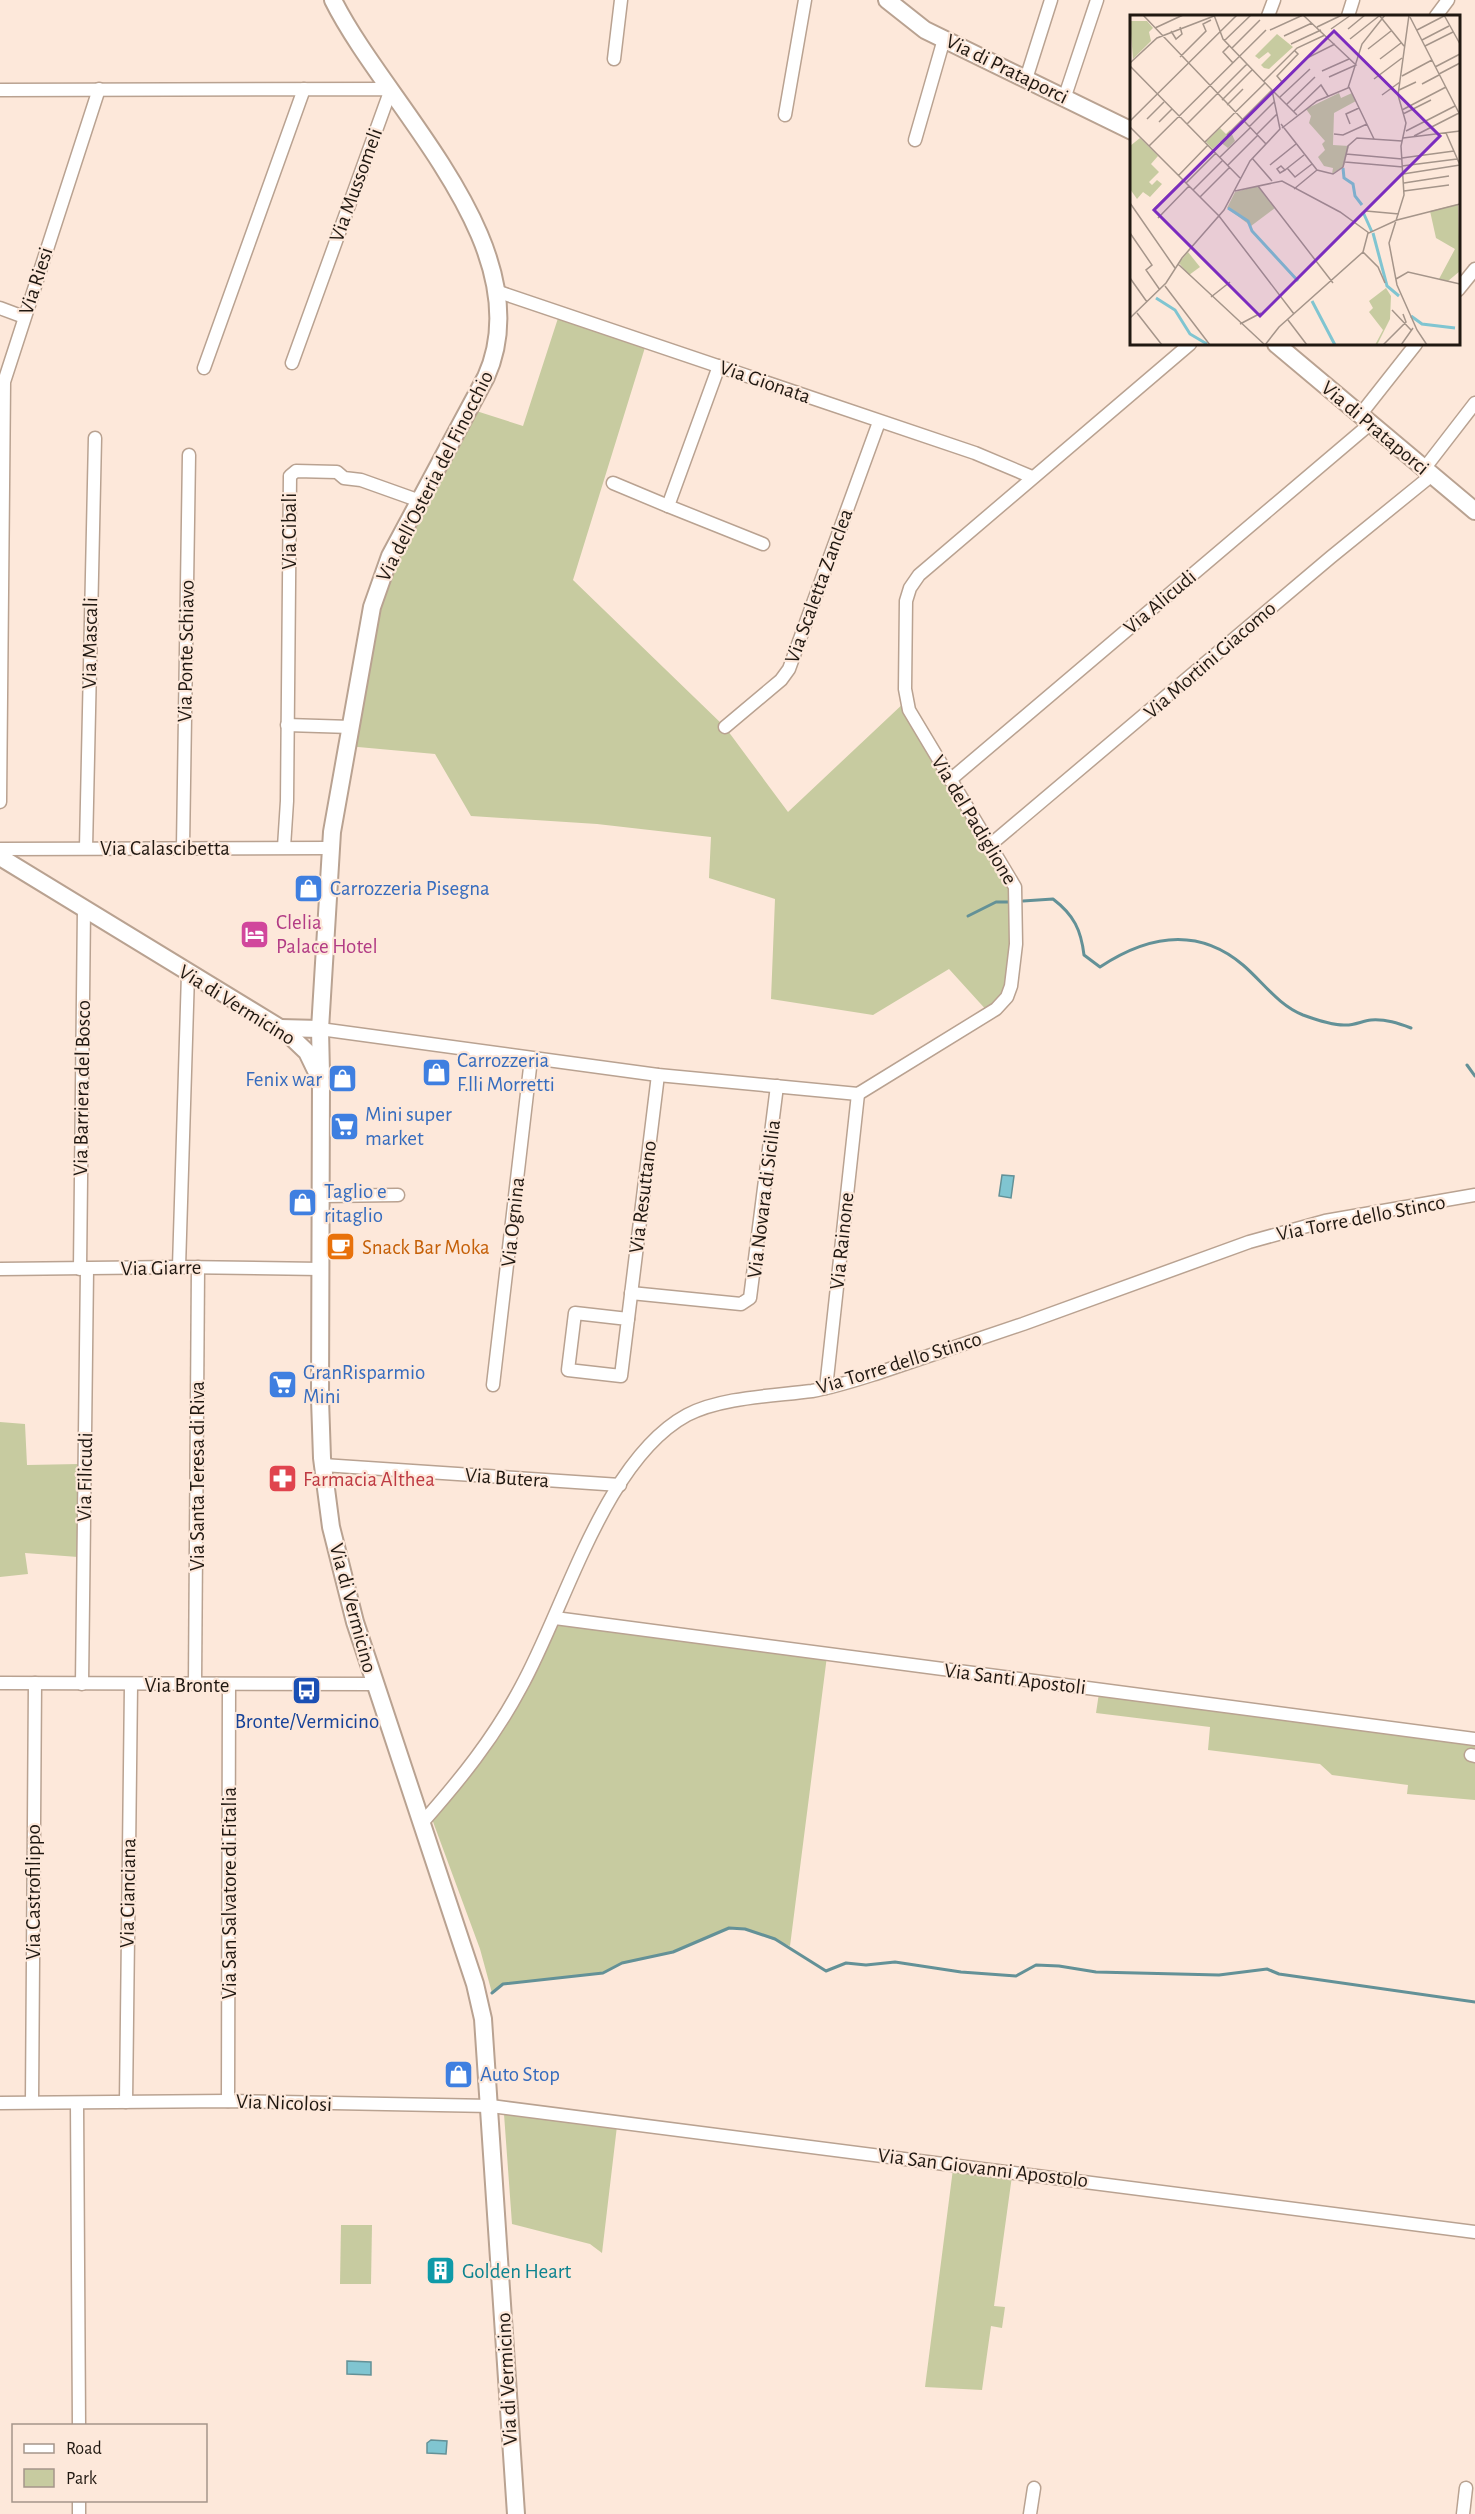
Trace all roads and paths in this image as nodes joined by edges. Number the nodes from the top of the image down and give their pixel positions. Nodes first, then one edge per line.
1 (333, 0) edge
2 (621, 0) edge
3 (805, 0) edge
4 (886, 0) edge
5 (1051, 0) edge
6 (1097, 0) edge
7 (1274, 0) edge
8 (1353, 0) edge
9 (1448, 0) edge
10 (1268, 15) edge
11 (1348, 15) edge
12 (1437, 15) edge
13 (944, 39) junction
14 (614, 59) dead end
15 (1026, 79) junction
16 (99, 89) junction
17 (303, 89) junction
18 (391, 89) junction
19 (0, 90) edge
20 (1065, 96) junction
21 (785, 115) dead end
22 (1130, 130) edge
23 (915, 140) dead end
24 (1475, 269) edge
25 (1460, 288) edge
26 (496, 291) junction
27 (0, 308) edge
28 (24, 317) junction
29 (1189, 345) edge
30 (1277, 345) edge
31 (1415, 345) edge
32 (292, 363) dead end
33 (719, 366) junction
34 (204, 368) dead end
35 (1475, 403) edge
36 (1365, 420) junction
37 (879, 422) junction
38 (94, 438) dead end
39 (189, 455) dead end
40 (1428, 472) junction
41 (1032, 477) junction
42 (613, 483) dead end
43 (420, 501) junction
44 (668, 506) junction
45 (1475, 511) edge
46 (763, 543) dead end
47 (1, 724) edge
48 (287, 725) junction
49 (351, 727) junction
50 (725, 727) dead end
51 (950, 780) junction
52 (0, 802) edge
53 (990, 845) junction
54 (183, 847) junction
55 (284, 847) junction
56 (86, 848) junction
57 (330, 848) junction
58 (0, 849) edge
59 (0, 857) edge
60 (84, 908) junction
61 (188, 974) junction
62 (280, 1028) junction
63 (320, 1029) junction
64 (304, 1048) junction
65 (531, 1059) junction
66 (658, 1075) junction
67 (321, 1081) junction
68 (777, 1086) junction
69 (858, 1094) junction
70 (398, 1195) dead end
71 (1475, 1195) edge
72 (323, 1196) junction
73 (179, 1266) junction
74 (198, 1267) junction
75 (0, 1269) edge
76 (84, 1269) junction
77 (321, 1269) junction
78 (631, 1293) junction
79 (628, 1319) junction
80 (493, 1385) dead end
81 (826, 1388) junction
82 (323, 1465) junction
83 (620, 1485) junction
84 (555, 1618) junction
85 (0, 1683) edge
86 (35, 1683) junction
87 (82, 1684) junction
88 (131, 1684) junction
89 (195, 1684) junction
90 (375, 1684) junction
91 (229, 1685) junction
92 (1475, 1739) edge
93 (422, 1822) junction
94 (32, 2101) junction
95 (228, 2101) junction
96 (126, 2102) junction
97 (0, 2103) edge
98 (77, 2103) junction
99 (491, 2106) junction
100 (1475, 2232) edge
101 (79, 2424) edge
102 (1034, 2488) dead end
103 (1466, 2488) dead end
104 (516, 2514) edge
105 (1030, 2514) edge
106 (1463, 2514) edge

1 - 18 main road, Via dell'Osteria del Finocchio
2 - 14 street
3 - 21 street
4 - 13 main road, Via di Prataporci
5 - 15 street
6 - 20 street
7 - 10 street
8 - 11 street
9 - 12 street
13 - 15 main road, Via di Prataporci
13 - 23 street
15 - 20 main road, Via di Prataporci
16 - 17 street
16 - 19 street
16 - 28 street, Via Riesi
17 - 18 street
17 - 34 street
18 - 26 main road, Via dell'Osteria del Finocchio
18 - 32 street, Via Mussomeli
20 - 22 main road, Via di Prataporci
24 - 25 street
26 - 33 street, Via Gionata
26 - 43 main road, Via dell'Osteria del Finocchio
27 - 28 street
28 - 47 street, Via Riesi
29 - 41 street, Via del Padiglione
30 - 36 main road, Via di Prataporci
31 - 36 street, Via Alicudi
33 - 37 street, Via Gionata
33 - 44 street
35 - 40 street, Via Mortini Giacomo
36 - 40 main road, Via di Prataporci
36 - 51 street, Via Alicudi
37 - 41 street, Via Gionata
37 - 50 street, Via Scaletta Zanclea
38 - 56 street, Via Mascali
39 - 54 street, Via Ponte Schiavo
40 - 45 main road, Via di Prataporci
40 - 53 street, Via Mortini Giacomo
41 - 51 street, Via del Padiglione
42 - 44 street
43 - 48 street, Via Cibali
43 - 49 main road, Via dell'Osteria del Finocchio
44 - 46 street
47 - 52 street, Via Riesi
48 - 49 street
48 - 55 street, Via Cibali
49 - 57 main road, Via dell'Osteria del Finocchio
51 - 53 street, Via del Padiglione
53 - 69 street, Via del Padiglione
54 - 55 street, Via Calascibetta
54 - 56 street, Via Calascibetta
55 - 57 street, Via Calascibetta
56 - 58 street, Via Calascibetta
57 - 63 main road, Via dell'Osteria del Finocchio
59 - 60 main road, Via di Vermicino
60 - 61 main road, Via di Vermicino
60 - 76 street, Via Barriera del Bosco
61 - 62 main road, Via di Vermicino
61 - 73 street
62 - 63 main road
62 - 64 main road, Via di Vermicino
63 - 64 main road
63 - 65 street
63 - 67 main road, Via dell'Osteria del Finocchio
64 - 67 main road, Via di Vermicino
65 - 66 street
65 - 80 street, Via Ognina
66 - 68 street
66 - 78 street, Via Resuttano
67 - 72 main road, Via di Vermicino
68 - 69 street
68 - 78 street, Via Novara di Sicilia
69 - 81 street, Via Rainone
70 - 72 street
71 - 81 street, Via Torre dello Stinco
72 - 77 main road, Via di Vermicino
73 - 74 street, Via Giarre
73 - 76 street, Via Giarre
74 - 77 street, Via Giarre
74 - 89 street, Via Santa Teresa di Riva
75 - 76 street, Via Giarre
76 - 87 street, Via Filicudi
77 - 82 main road, Via di Vermicino
78 - 79 street, Via Resuttano
79 - 79 street, Via Resuttano
81 - 83 street, Via Torre dello Stinco
82 - 83 street, Via Butera
82 - 90 main road, Via di Vermicino
83 - 84 street, Via Torre dello Stinco
84 - 92 street, Via Santi Apostoli
84 - 93 street, Via Torre dello Stinco
85 - 86 street, Via Bronte
86 - 87 street, Via Bronte
86 - 94 street, Via Castrofilippo
87 - 88 street, Via Bronte
88 - 89 street, Via Bronte
88 - 96 street, Via Cianciana
89 - 91 street, Via Bronte
90 - 91 street, Via Bronte
90 - 93 main road, Via di Vermicino
91 - 95 street, Via San Salvatore di Fitalia
93 - 99 main road, Via di Vermicino
94 - 97 street, Via Nicolosi
94 - 98 street, Via Nicolosi
95 - 96 street, Via Nicolosi
95 - 99 street, Via Nicolosi
96 - 98 street, Via Nicolosi
98 - 101 street
99 - 100 street, Via San Giovanni Apostolo
99 - 104 main road, Via di Vermicino
102 - 105 street
103 - 106 street

